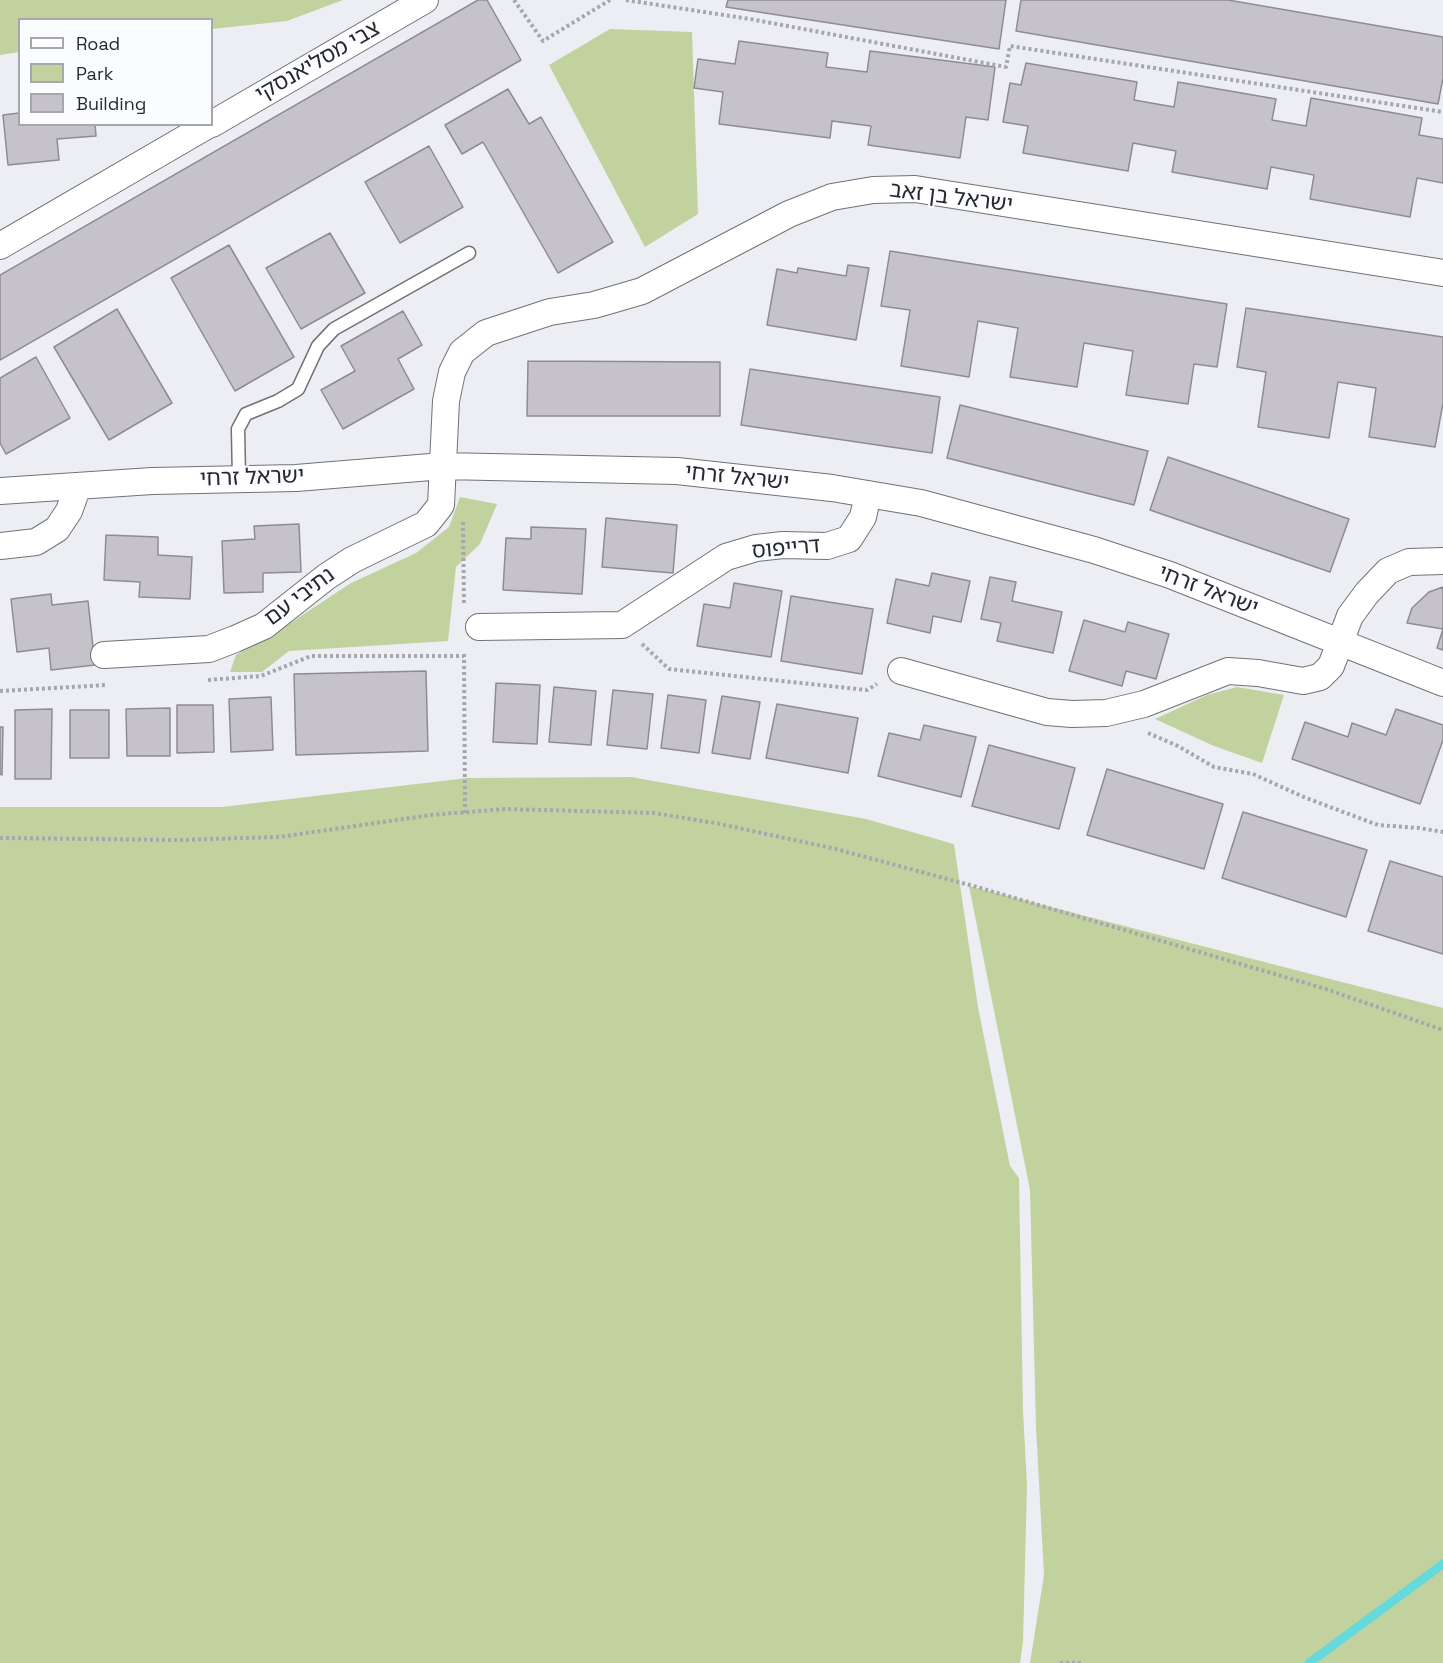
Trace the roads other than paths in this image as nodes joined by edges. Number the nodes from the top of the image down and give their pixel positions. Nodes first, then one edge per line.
1 (425, 0) edge
2 (213, 123) edge
3 (208, 126) edge
4 (0, 246) edge
5 (469, 253) dead end
6 (1443, 273) edge
7 (443, 466) junction
8 (239, 479) junction
9 (78, 486) junction
10 (0, 491) edge
11 (868, 494) junction
12 (0, 546) edge
13 (1443, 561) edge
14 (479, 627) dead end
15 (1341, 643) junction
16 (104, 655) dead end
17 (901, 671) road end
18 (1443, 683) edge

1 - 2 street, צבי מסליאנסקי
3 - 4 street, צבי מסליאנסקי
5 - 8 lane
6 - 7 street, ישראל בן זאב
7 - 8 street, ישראל זרחי
7 - 11 street, ישראל זרחי
7 - 16 street, נתיבי עם
8 - 9 street, ישראל זרחי
9 - 10 street, ישראל זרחי
9 - 12 street
11 - 14 street, דרייפוס
11 - 15 street, ישראל זרחי
13 - 15 street
15 - 17 street
15 - 18 street, ישראל זרחי

